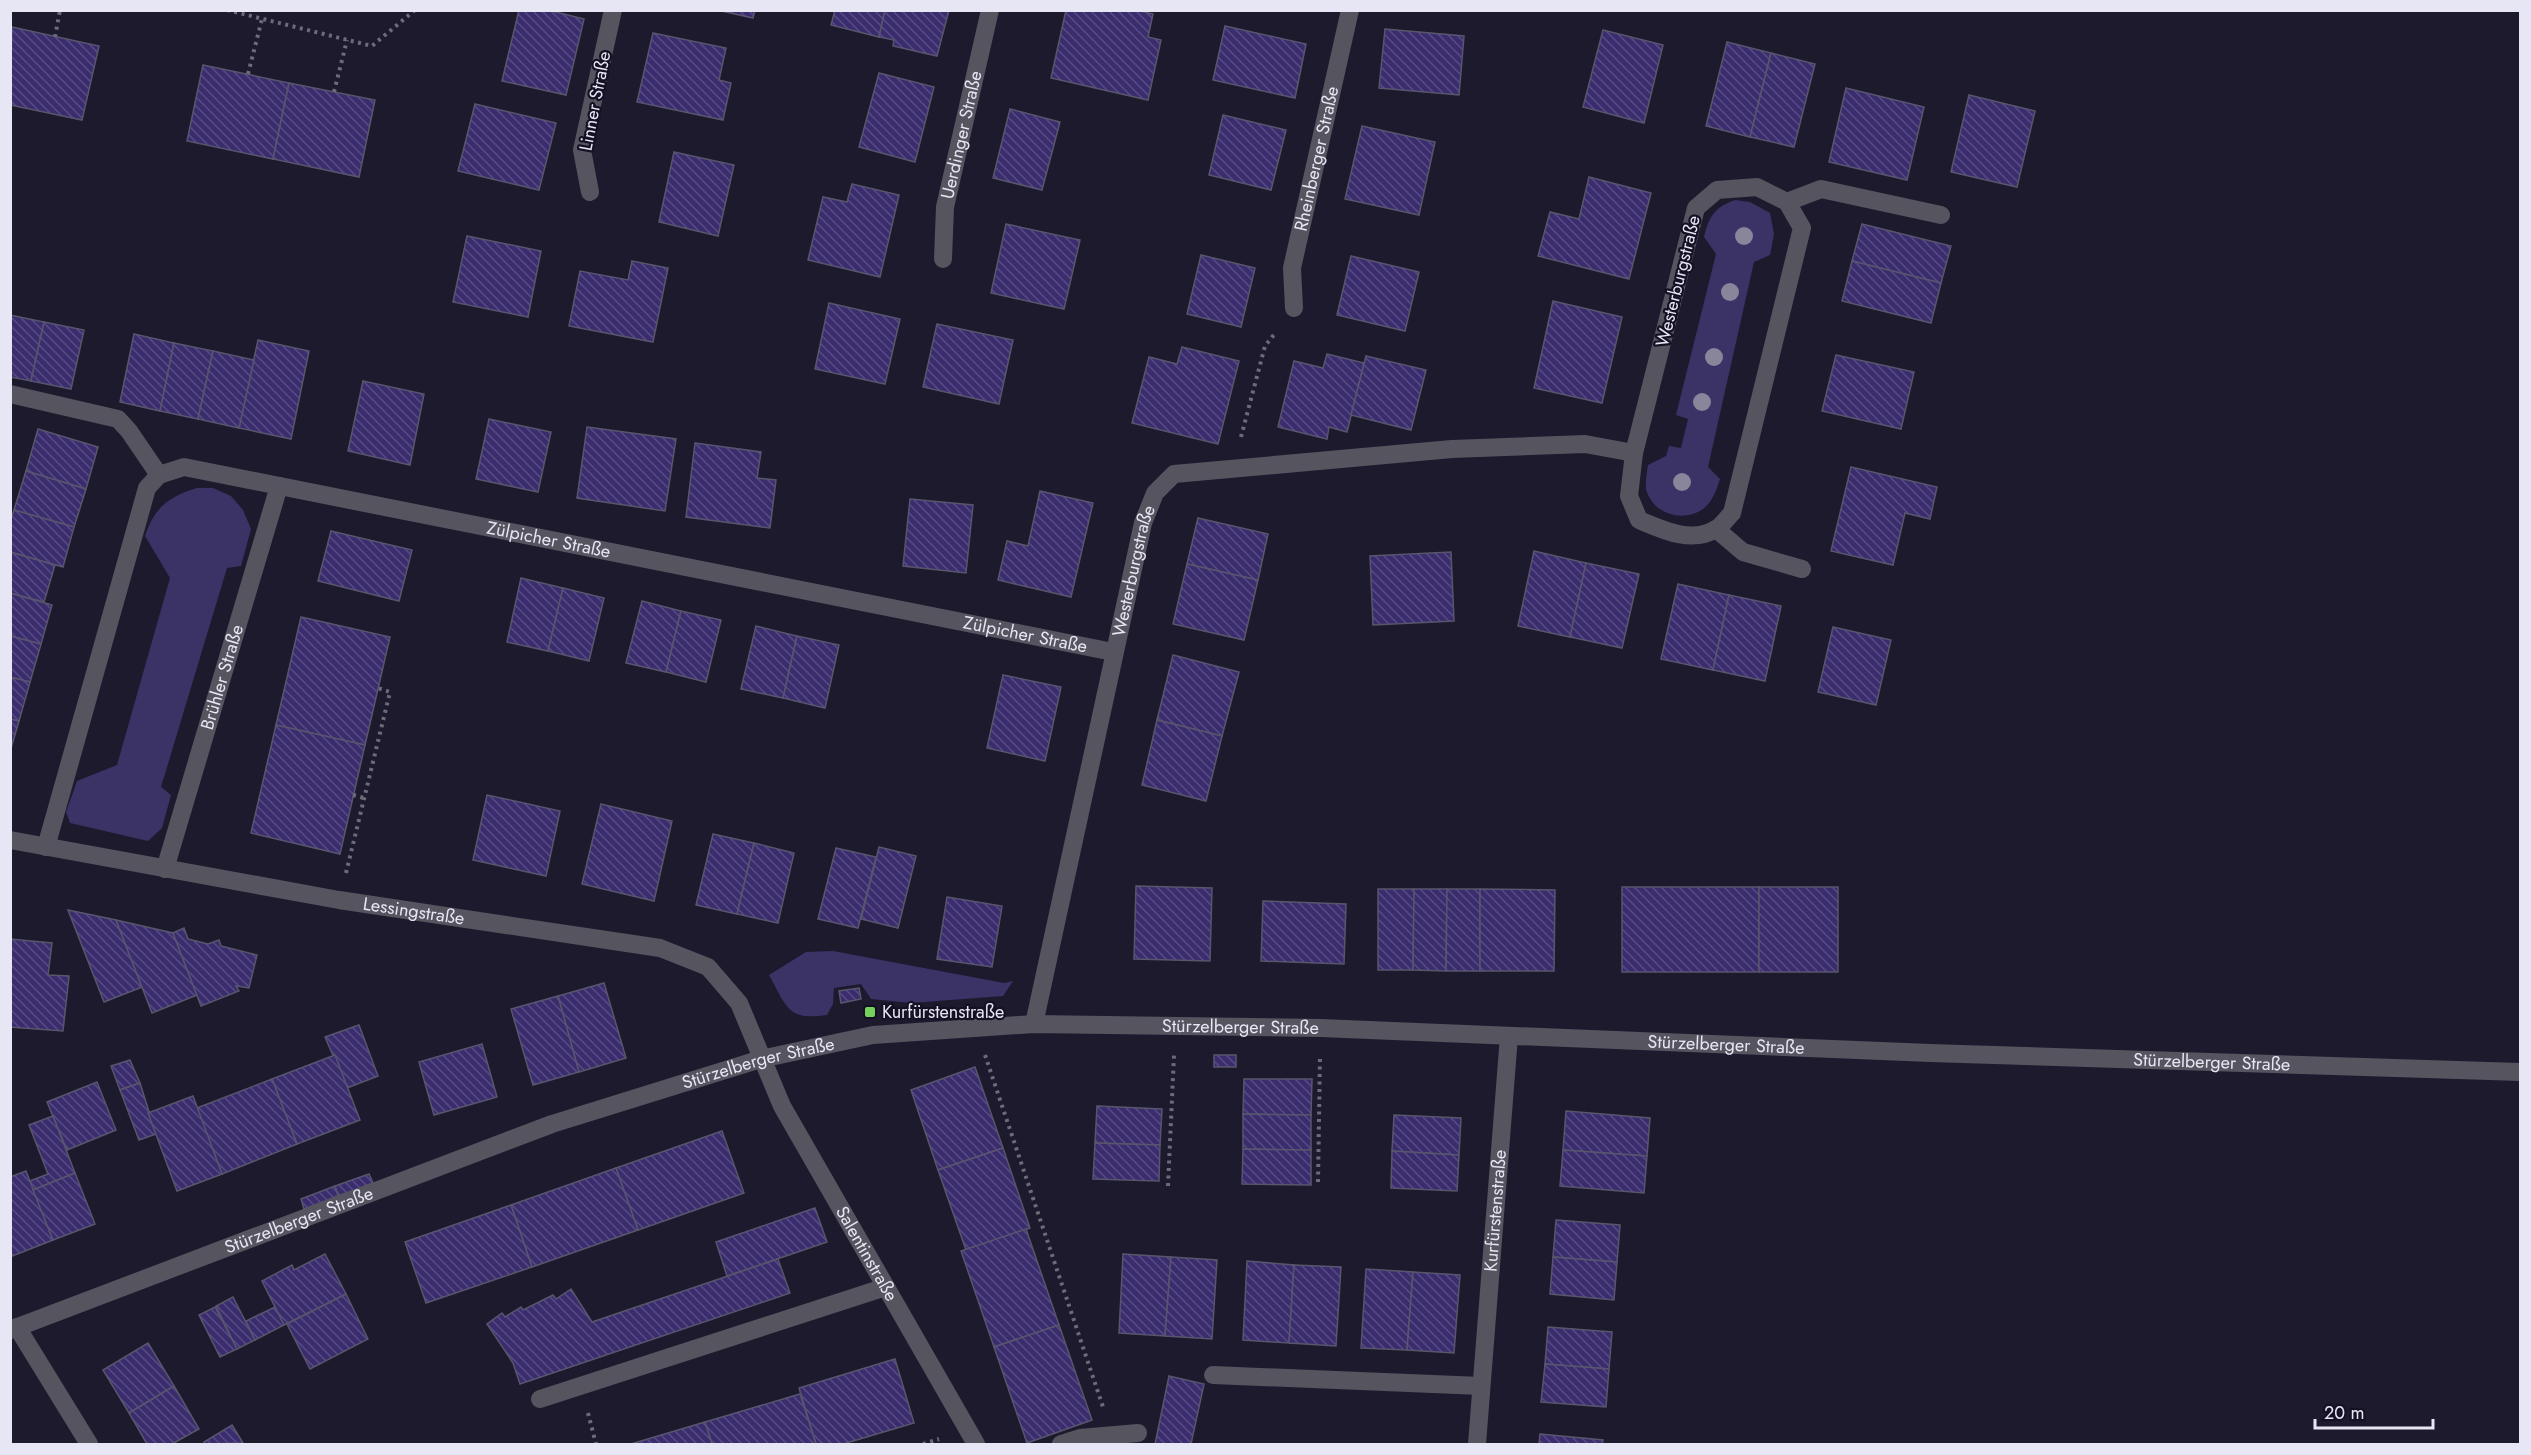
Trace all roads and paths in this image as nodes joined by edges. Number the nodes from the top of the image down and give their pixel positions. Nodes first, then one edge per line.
1 (60, 10) edge
2 (227, 10) edge
3 (415, 10) edge
4 (613, 10) edge
5 (990, 10) edge
6 (1350, 10) edge
7 (262, 19) junction
8 (55, 37) dead end
9 (347, 40) junction
10 (248, 74) dead end
11 (334, 92) dead end
12 (590, 192) dead end
13 (1787, 202) junction
14 (1941, 215) dead end
15 (943, 259) dead end
16 (1294, 308) joint
17 (10, 394) edge
18 (1634, 453) junction
19 (1228, 469) junction
20 (159, 475) junction
21 (279, 486) junction
22 (1716, 529) junction
23 (1802, 569) dead end
24 (1113, 652) junction
25 (378, 688) dead end
26 (353, 795) dead end
27 (364, 798) junction
28 (10, 840) edge
29 (46, 847) junction
30 (165, 869) junction
31 (339, 900) junction
32 (1034, 1024) junction
33 (975, 1026) junction
34 (1175, 1027) junction
35 (1321, 1028) junction
36 (1509, 1036) junction
37 (761, 1059) junction
38 (2520, 1072) edge
39 (1318, 1182) dead end
40 (1168, 1186) dead end
41 (886, 1287) junction
42 (14, 1328) edge
43 (1213, 1375) dead end
44 (1481, 1386) junction
45 (540, 1399) dead end
46 (1138, 1433) dead end
47 (1112, 1436) junction
48 (89, 1444) edge
49 (976, 1444) edge
50 (1061, 1444) edge
51 (1477, 1444) edge

1 - 8 path
2 - 7 path
3 - 9 path
4 - 12 street, Linner Straße
5 - 15 street, Uerdinger Straße
6 - 16 street, Rheinberger Straße
7 - 9 path
7 - 10 path
9 - 11 path
13 - 14 street
13 - 18 street, Westerburgstraße
13 - 22 street
16 - 19 path
17 - 20 street
18 - 19 street, Westerburgstraße
18 - 22 street, Westerburgstraße
19 - 24 street, Westerburgstraße
20 - 21 street, Zülpicher Straße
20 - 29 street
21 - 24 street, Zülpicher Straße
21 - 30 street, Brühler Straße
22 - 23 street
24 - 32 street, Westerburgstraße
25 - 27 path
26 - 27 path
27 - 31 path
28 - 29 street, Lessingstraße
29 - 30 street, Lessingstraße
30 - 31 street, Lessingstraße
31 - 37 street, Lessingstraße
32 - 33 street, Stürzelberger Straße
32 - 34 street, Stürzelberger Straße
33 - 37 street, Stürzelberger Straße
33 - 47 path
34 - 35 street, Stürzelberger Straße
34 - 40 path
35 - 36 street, Stürzelberger Straße
35 - 39 path
36 - 38 street, Stürzelberger Straße
36 - 44 street, Kurfürstenstraße
37 - 41 street, Salentinstraße
37 - 42 street, Stürzelberger Straße
41 - 45 street
41 - 49 street, Salentinstraße
42 - 48 street
43 - 44 street
44 - 51 street, Kurfürstenstraße
46 - 47 street
47 - 50 street

